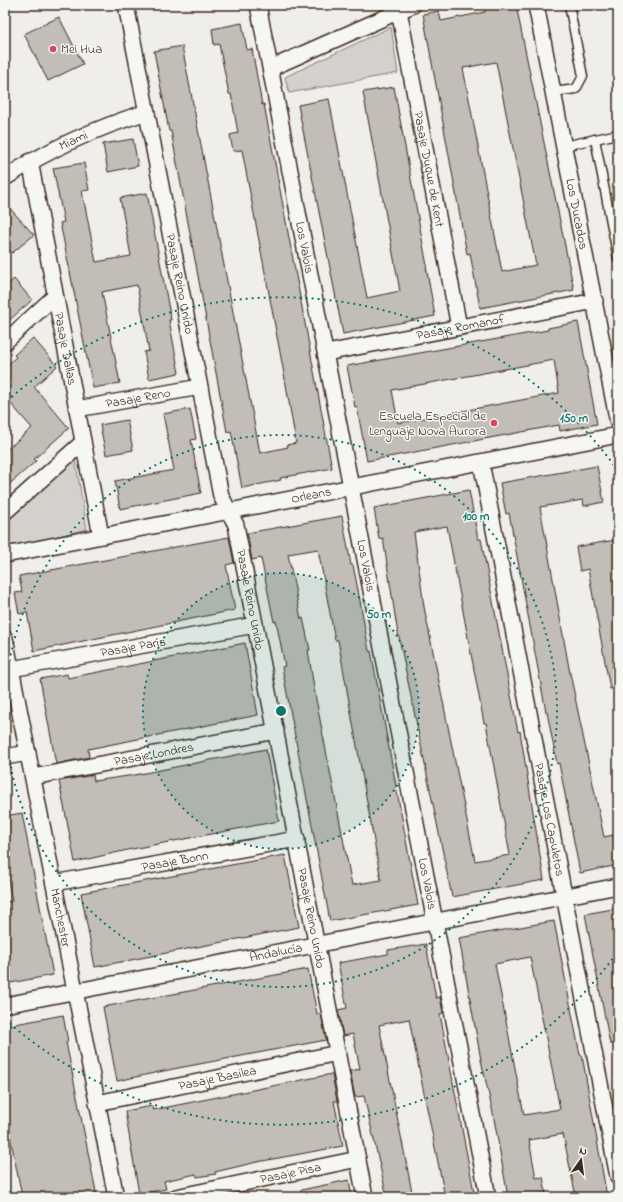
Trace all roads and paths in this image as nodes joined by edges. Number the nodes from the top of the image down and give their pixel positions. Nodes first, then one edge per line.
1 (126, 5) edge
2 (258, 5) edge
3 (413, 5) edge
4 (536, 5) edge
5 (569, 5) edge
6 (399, 11) junction
7 (270, 68) junction
8 (553, 92) junction
9 (147, 112) junction
10 (618, 134) edge
11 (595, 139) junction
12 (564, 146) junction
13 (30, 161) junction
14 (5, 178) edge
15 (618, 259) edge
16 (55, 296) junction
17 (595, 301) junction
18 (459, 328) junction
19 (5, 342) edge
20 (326, 353) junction
21 (200, 386) junction
22 (77, 410) junction
23 (618, 422) edge
24 (618, 435) edge
25 (83, 442) junction
26 (481, 462) junction
27 (352, 487) junction
28 (229, 511) junction
29 (5, 512) edge
30 (101, 536) junction
31 (5, 555) edge
32 (255, 625) junction
33 (5, 638) edge
34 (11, 669) junction
35 (276, 731) junction
36 (28, 753) junction
37 (5, 757) edge
38 (33, 778) junction
39 (296, 838) junction
40 (54, 883) junction
41 (618, 886) edge
42 (564, 896) junction
43 (435, 921) junction
44 (317, 944) junction
45 (75, 991) junction
46 (5, 1004) edge
47 (338, 1053) junction
48 (97, 1103) junction
49 (358, 1159) junction
50 (618, 1177) edge
51 (116, 1197) edge
52 (176, 1197) edge
53 (365, 1197) edge
54 (488, 1197) edge

1 - 9 street, Pasaje Reino Unido
2 - 7 street, Los Valois
3 - 6 street
4 - 8 street, Los Ducados
5 - 8 lane
6 - 7 street
6 - 18 street, Pasaje Duque de Kent
7 - 20 street, Los Valois
8 - 12 street, Los Ducados
9 - 13 street, Miami
9 - 21 street, Pasaje Reino Unido
10 - 11 lane
11 - 12 lane
11 - 15 lane
12 - 17 street, Los Ducados
13 - 14 street, Miami
13 - 16 street, Pasaje Dallas
16 - 19 street
16 - 22 street, Pasaje Dallas
17 - 18 street, Pasaje Romanof
17 - 23 street, Los Ducados
18 - 20 street, Pasaje Romanof
20 - 27 street, Los Valois
21 - 22 street, Pasaje Reno
21 - 28 street, Pasaje Reino Unido
22 - 25 street, Pasaje Dallas
24 - 26 street, Orleans
25 - 29 street
25 - 30 street, Pasaje Dallas
26 - 27 street, Orleans
26 - 42 street, Pasaje Los Capuletos
27 - 28 street, Orleans
27 - 43 street, Los Valois
28 - 30 street, Orleans
28 - 32 street, Pasaje Reino Unido
30 - 31 street, Orleans
32 - 34 street, Pasaje París
32 - 35 street, Pasaje Reino Unido
33 - 34 street, Manchester
34 - 36 street, Manchester
35 - 38 street, Pasaje Londres
35 - 39 street, Pasaje Reino Unido
36 - 37 street
36 - 38 street, Manchester
38 - 40 street, Manchester
39 - 40 street, Pasaje Bonn
39 - 44 street, Pasaje Reino Unido
40 - 45 street, Manchester
41 - 42 street, Andalucía
42 - 43 street, Andalucía
42 - 50 street, Pasaje Los Capuletos
43 - 44 street, Andalucía
43 - 54 street, Los Valois
44 - 45 street, Andalucía
44 - 47 street, Pasaje Reino Unido
45 - 46 street, Andalucía
45 - 48 street, Manchester
47 - 48 street, Pasaje Basilea
47 - 49 street, Pasaje Reino Unido
48 - 51 street, Manchester
49 - 52 street, Pasaje Pisa
49 - 53 street, Pasaje Reino Unido

